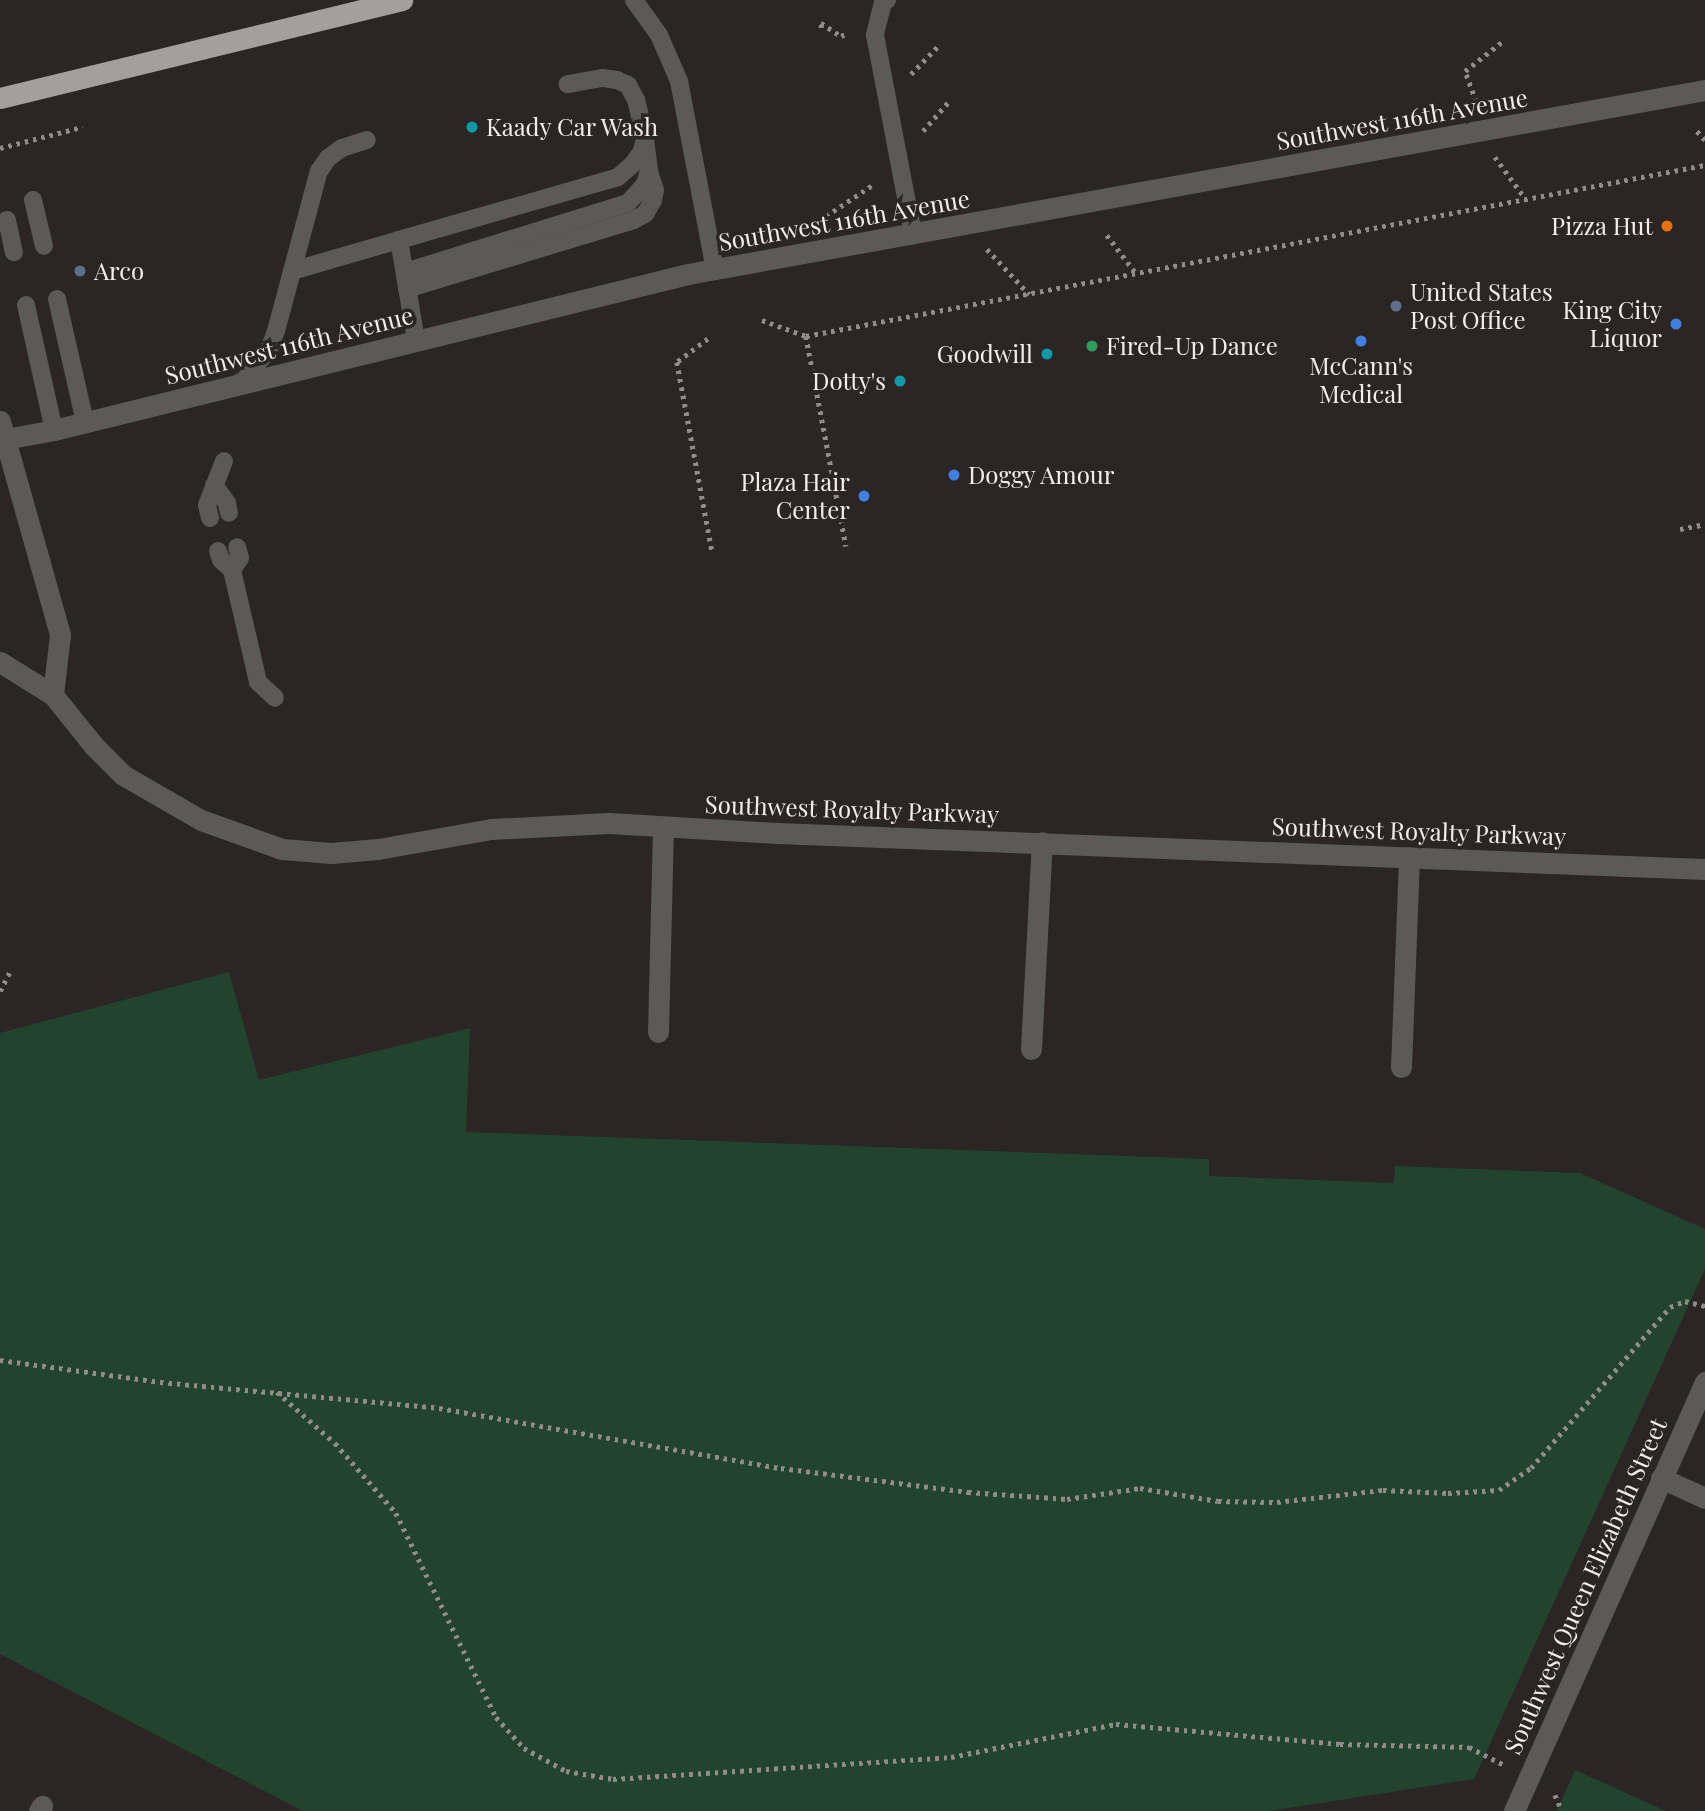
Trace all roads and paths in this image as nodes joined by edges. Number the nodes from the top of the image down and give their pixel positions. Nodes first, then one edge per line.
1 (402, 0) edge
2 (634, 0) edge
3 (887, 0) edge
4 (821, 27) dead end
5 (854, 30) dead end
6 (568, 84) dead end
7 (1705, 90) edge
8 (0, 98) edge
9 (82, 127) dead end
10 (1697, 131) dead end
11 (645, 138) junction
12 (1705, 140) edge
13 (368, 141) dead end
14 (0, 148) edge
15 (1705, 165) edge
16 (881, 180) dead end
17 (33, 200) dead end
18 (7, 220) dead end
19 (817, 223) dead end
20 (1107, 234) dead end
21 (913, 235) junction
22 (399, 240) junction
23 (44, 246) dead end
24 (14, 253) dead end
25 (715, 269) junction
26 (292, 271) junction
27 (1135, 272) junction
28 (406, 281) junction
29 (57, 299) dead end
30 (26, 306) dead end
31 (762, 320) dead end
32 (806, 336) junction
33 (708, 339) dead end
34 (416, 341) junction
35 (237, 385) junction
36 (85, 422) junction
37 (54, 430) junction
38 (2, 433) edge
39 (224, 461) dead end
40 (214, 485) junction
41 (229, 513) dead end
42 (210, 518) dead end
43 (1705, 524) edge
44 (1680, 529) dead end
45 (846, 546) dead end
46 (237, 547) dead end
47 (712, 550) dead end
48 (218, 551) dead end
49 (232, 570) junction
50 (0, 662) edge
51 (53, 695) junction
52 (275, 698) dead end
53 (663, 827) junction
54 (1042, 842) junction
55 (1409, 857) junction
56 (1705, 869) edge
57 (10, 971) dead end
58 (0, 990) edge
59 (658, 1032) dead end
60 (1031, 1049) dead end
61 (1401, 1067) dead end
62 (1705, 1306) edge
63 (0, 1360) edge
64 (1705, 1382) edge
65 (277, 1391) junction
66 (1661, 1478) junction
67 (1705, 1498) edge
68 (1529, 1777) junction
69 (1514, 1811) edge
70 (1562, 1811) edge

1 - 8 highway
2 - 25 lane
3 - 21 lane
4 - 5 path
6 - 11 lane
7 - 21 street, Southwest 116th Avenue
9 - 14 path
10 - 12 path
11 - 22 lane
11 - 28 lane
13 - 26 lane
15 - 27 path
16 - 19 path
17 - 23 lane
18 - 24 lane
20 - 27 path
21 - 25 street, Southwest 116th Avenue
22 - 26 lane
22 - 28 lane
25 - 34 street, Southwest 116th Avenue
26 - 35 lane
27 - 32 path
28 - 34 lane
29 - 36 lane
30 - 37 lane
31 - 32 path
32 - 45 path
33 - 47 path
34 - 35 street, Southwest 116th Avenue
35 - 36 street, Southwest 116th Avenue
36 - 37 street, Southwest 116th Avenue
37 - 38 street, Southwest 116th Avenue
38 - 51 street
39 - 40 lane
40 - 41 lane
40 - 42 lane
43 - 44 path
46 - 49 lane
48 - 49 lane
49 - 52 lane
50 - 51 street, Southwest Royalty Parkway
51 - 53 street, Southwest Royalty Parkway
53 - 54 street, Southwest Royalty Parkway
53 - 59 street
54 - 55 street, Southwest Royalty Parkway
54 - 60 street
55 - 56 street, Southwest Royalty Parkway
55 - 61 street
57 - 58 path
62 - 65 path
63 - 65 path
64 - 66 street, Southwest Queen Elizabeth Street
65 - 68 path
66 - 67 street
66 - 68 street, Southwest Queen Elizabeth Street
68 - 69 street, Southwest Queen Elizabeth Street
68 - 70 path

